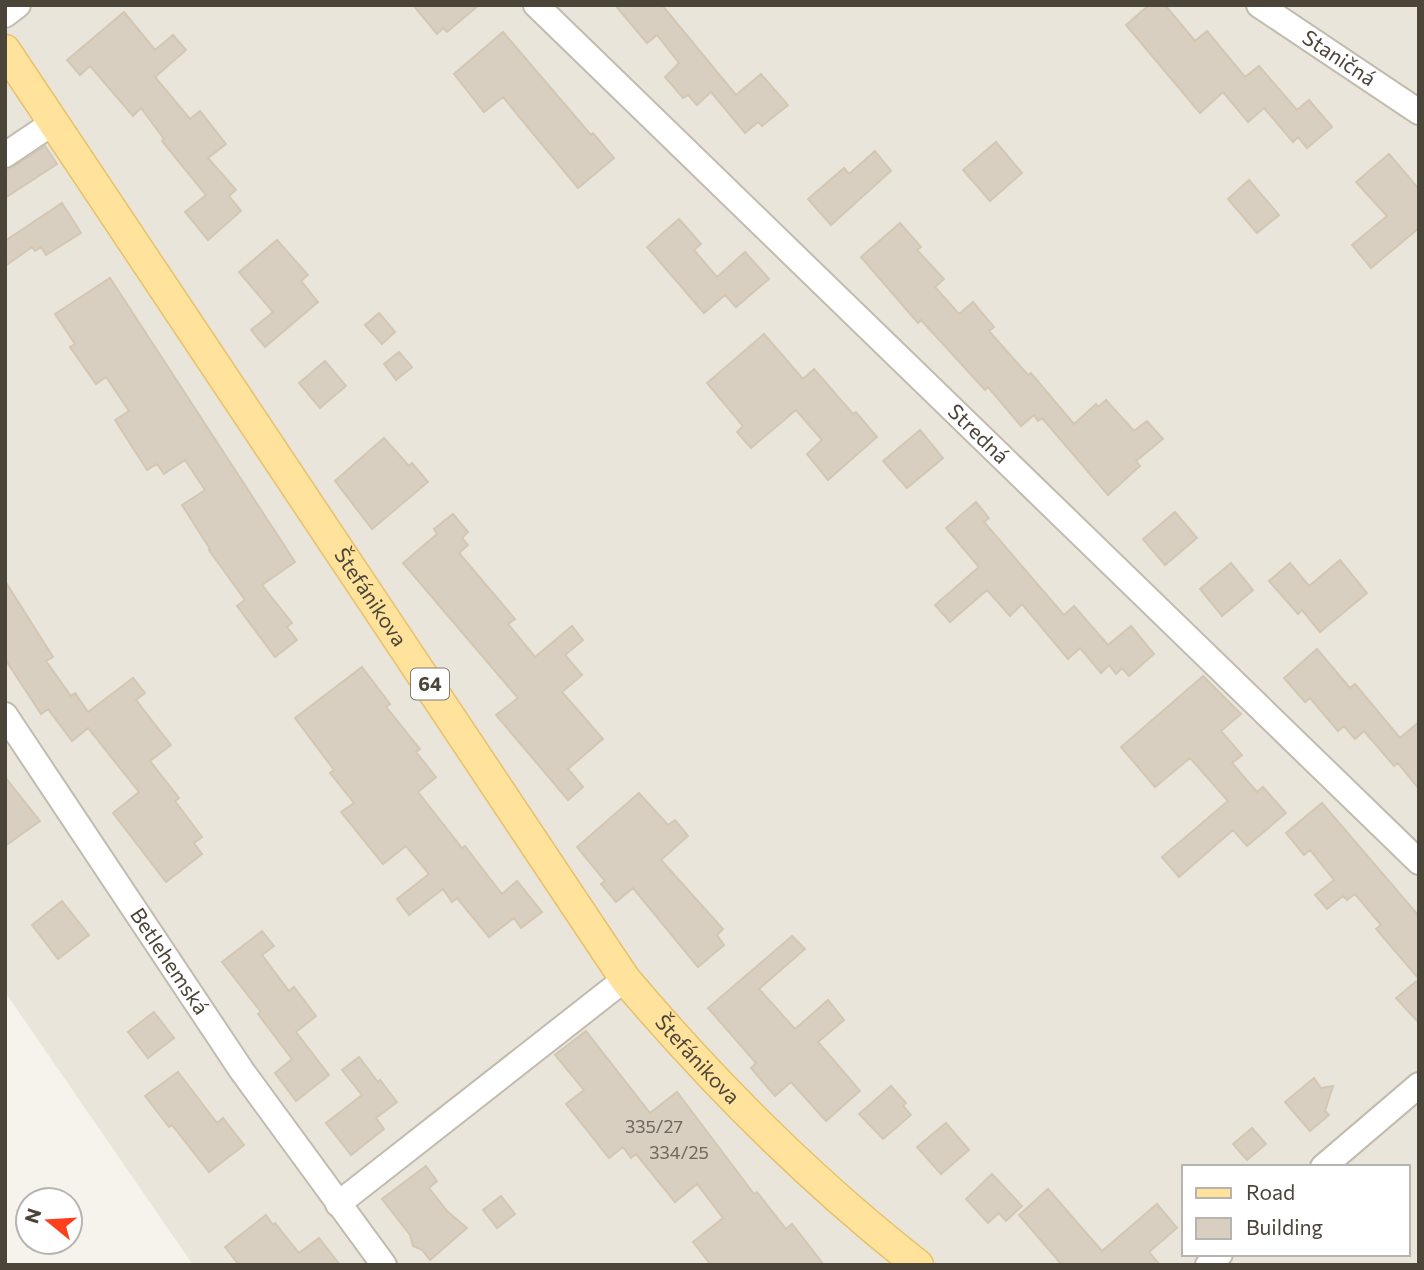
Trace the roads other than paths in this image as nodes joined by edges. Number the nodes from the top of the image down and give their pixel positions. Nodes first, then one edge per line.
1 (18, 5) edge
2 (536, 5) edge
3 (1259, 5) edge
4 (5, 15) edge
5 (5, 50) edge
6 (1419, 112) edge
7 (54, 121) junction
8 (5, 155) edge
9 (5, 715) edge
10 (1419, 862) edge
11 (625, 979) junction
12 (1419, 1085) edge
13 (1325, 1165) edge
14 (338, 1204) junction
15 (384, 1265) edge
16 (918, 1265) edge

1 - 4 street
2 - 10 street, Stredná
3 - 6 street, Staničná
5 - 7 main road, Štefánikova / 64
7 - 8 street
7 - 11 main road, Štefánikova / 64
9 - 14 street, Betlehemská
11 - 14 street
11 - 16 main road, Štefánikova / 64
12 - 13 street
14 - 15 street, Betlehemská

